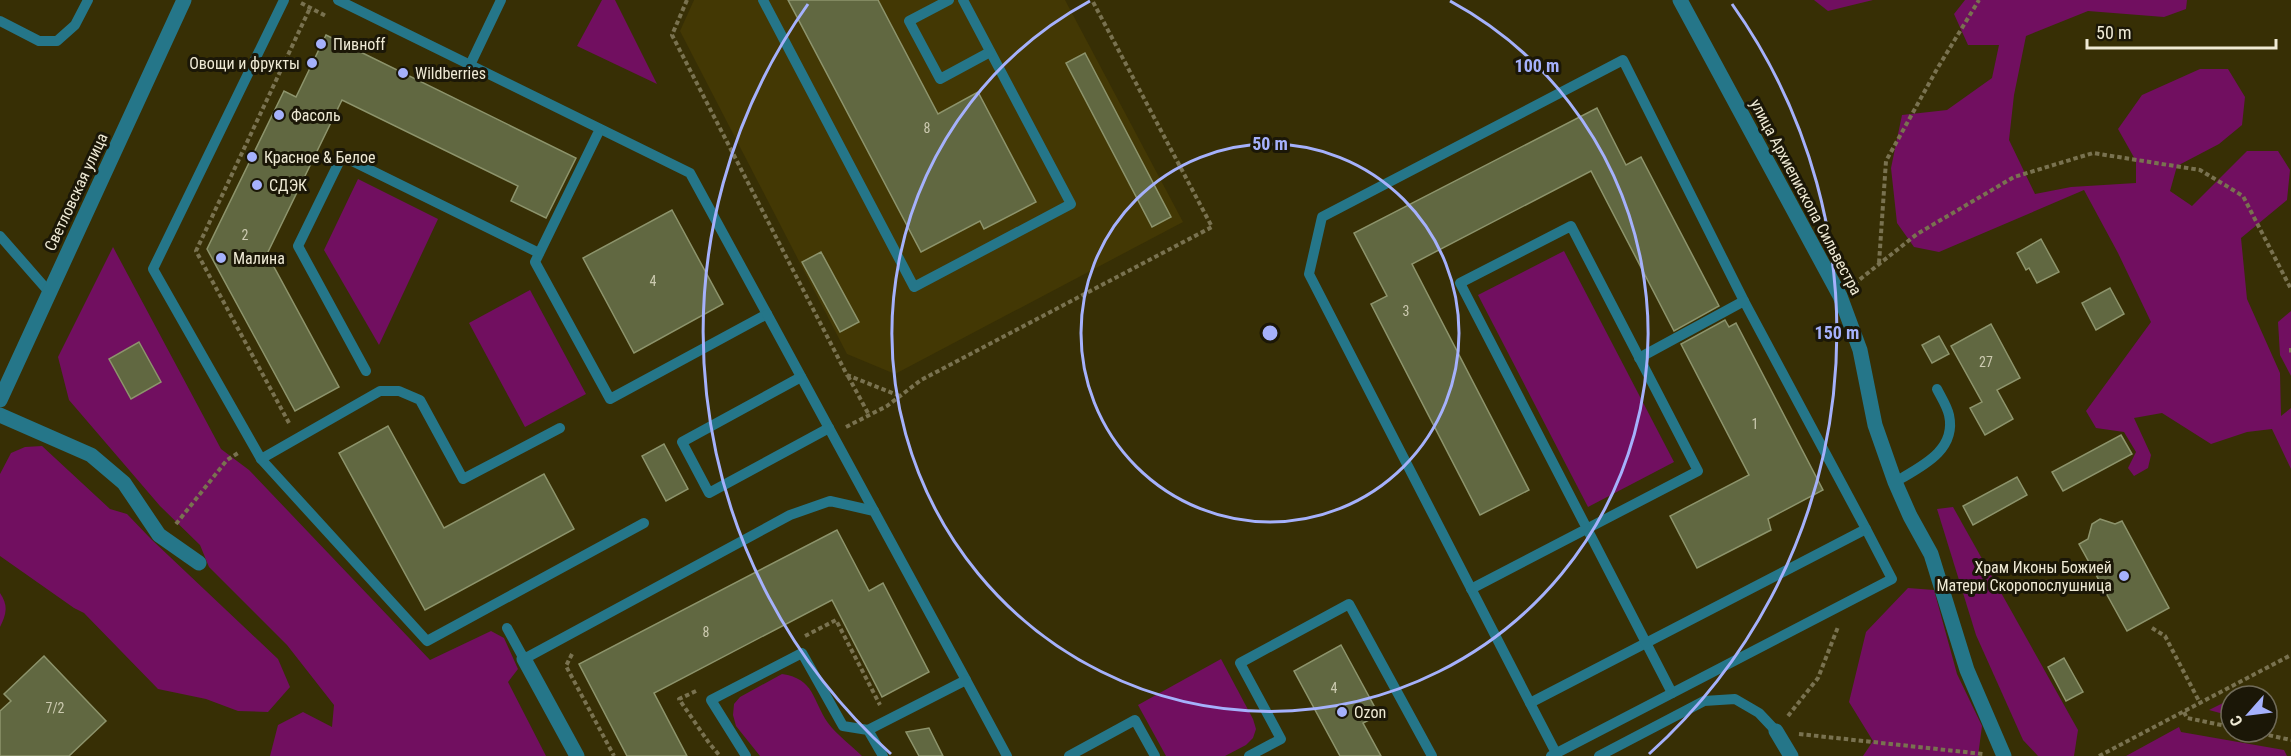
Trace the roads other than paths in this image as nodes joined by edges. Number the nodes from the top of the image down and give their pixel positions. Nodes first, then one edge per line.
1 (88, 0) edge
2 (184, 0) edge
3 (284, 0) edge
4 (338, 0) edge
5 (501, 0) edge
6 (763, 0) edge
7 (949, 0) edge
8 (963, 0) edge
9 (1680, 0) edge
10 (0, 21) edge
11 (990, 52) junction
12 (470, 65) junction
13 (600, 129) junction
14 (0, 236) edge
15 (539, 253) junction
16 (50, 292) junction
17 (1744, 301) junction
18 (767, 314) junction
19 (1639, 358) junction
20 (366, 371) dead end
21 (801, 377) junction
22 (1937, 389) dead end
23 (0, 400) edge
24 (0, 415) edge
25 (560, 428) dead end
26 (831, 431) junction
27 (261, 459) junction
28 (1894, 482) junction
29 (874, 512) junction
30 (644, 523) dead end
31 (1587, 529) junction
32 (1866, 529) junction
33 (199, 563) dead end
34 (1471, 589) junction
35 (507, 628) dead end
36 (1646, 643) junction
37 (524, 659) junction
38 (966, 680) junction
39 (1672, 693) junction
40 (1530, 703) junction
41 (868, 730) junction
42 (1776, 731) joint
43 (1554, 754) edge
44 (1997, 755) edge
45 (577, 756) edge
46 (746, 756) edge
47 (883, 756) edge
48 (1007, 756) edge
49 (1069, 756) edge
50 (1155, 756) edge
51 (1250, 756) edge
52 (1432, 756) edge
53 (1599, 756) edge
54 (1791, 756) edge

1 - 10 lane
2 - 16 street, Светловская улица
3 - 27 lane
4 - 12 lane
5 - 12 lane
6 - 11 lane
7 - 11 lane
8 - 11 lane
9 - 28 street, улица Архиепископа Сильвестра
12 - 13 lane
13 - 15 lane
13 - 18 lane
14 - 16 lane
15 - 18 lane
15 - 20 lane
16 - 23 street, Светловская улица
17 - 19 lane
17 - 32 lane
17 - 34 lane
18 - 21 lane
19 - 31 lane
19 - 31 lane
21 - 26 lane
21 - 26 lane
22 - 28 lane
24 - 33 street
25 - 27 lane
26 - 29 lane
27 - 30 lane
28 - 44 street, улица Архиепископа Сильвестра
29 - 37 lane
29 - 38 lane
31 - 34 lane
31 - 36 lane
32 - 36 lane
32 - 39 lane
34 - 40 lane
35 - 37 lane
36 - 39 lane
36 - 40 lane
37 - 45 street
38 - 41 lane
38 - 48 lane
39 - 43 lane
40 - 43 lane
41 - 46 lane
41 - 47 lane
42 - 53 lane
42 - 54 street
49 - 50 lane
51 - 52 lane

